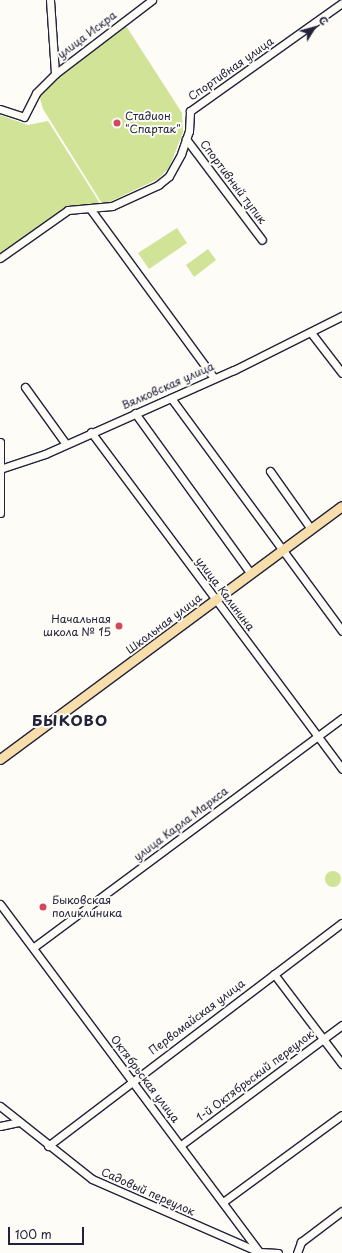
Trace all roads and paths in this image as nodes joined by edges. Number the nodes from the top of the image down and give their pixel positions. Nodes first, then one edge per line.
1 (50, 0) edge
2 (152, 0) edge
3 (342, 3) edge
4 (55, 74) junction
5 (0, 109) edge
6 (186, 139) junction
7 (91, 210) junction
8 (262, 240) dead end
9 (0, 258) edge
10 (342, 316) edge
11 (312, 334) junction
12 (342, 373) edge
13 (214, 378) junction
14 (25, 387) dead end
15 (171, 398) junction
16 (135, 413) junction
17 (92, 432) junction
18 (0, 442) edge
19 (66, 444) junction
20 (1, 469) edge
21 (270, 470) dead end
22 (341, 509) edge
23 (0, 513) edge
24 (311, 529) junction
25 (283, 550) junction
26 (251, 574) junction
27 (216, 600) junction
28 (342, 631) edge
29 (342, 718) edge
30 (317, 736) junction
31 (0, 760) edge
32 (342, 769) edge
33 (0, 904) edge
34 (342, 923) edge
35 (34, 947) junction
36 (274, 974) junction
37 (342, 1025) edge
38 (323, 1039) junction
39 (342, 1064) edge
40 (132, 1079) junction
41 (0, 1106) edge
42 (342, 1115) edge
43 (19, 1122) junction
44 (0, 1126) edge
45 (181, 1145) junction
46 (48, 1146) junction
47 (223, 1202) junction
48 (342, 1211) edge
49 (259, 1253) edge
50 (278, 1253) edge
51 (297, 1253) edge

1 - 4 street
2 - 4 street, улица Искра
3 - 6 street, Спортивная улица
4 - 5 street, улица Искра
6 - 7 street, Спортивная улица
6 - 8 street, Спортивный тупик
7 - 9 street, Спортивная улица
7 - 13 street
10 - 11 street, Вялковская улица
11 - 12 street
11 - 13 street, Вялковская улица
13 - 15 street, Вялковская улица
14 - 19 street
15 - 16 street, Вялковская улица
15 - 25 street
16 - 17 street, Вялковская улица
16 - 26 street
17 - 19 street, Вялковская улица
17 - 27 street, улица Калинина
18 - 20 street
19 - 20 street, Вялковская улица
20 - 23 street
21 - 24 street
22 - 24 main road, Школьная улица
24 - 25 main road, Школьная улица
25 - 26 main road, Школьная улица
25 - 28 street
26 - 27 main road, Школьная улица
27 - 30 street, улица Калинина
27 - 31 main road, Школьная улица
29 - 30 street, улица Карла Маркса
30 - 32 street, улица Калинина
30 - 35 street, улица Карла Маркса
33 - 35 street, Октябрьская улица
34 - 36 street, Первомайская улица
35 - 40 street, Октябрьская улица
36 - 38 street
36 - 40 street, Первомайская улица
37 - 38 street, 1-й Октябрьский переулок
38 - 39 street
38 - 45 street, 1-й Октябрьский переулок
40 - 45 street, Октябрьская улица
40 - 46 street, Первомайская улица
41 - 43 street, Садовый переулок
42 - 47 street
43 - 44 street
43 - 46 street, Садовый переулок
45 - 47 street, Октябрьская улица
46 - 49 street, Садовый переулок
47 - 49 street, Октябрьская улица
48 - 51 street
49 - 50 street

